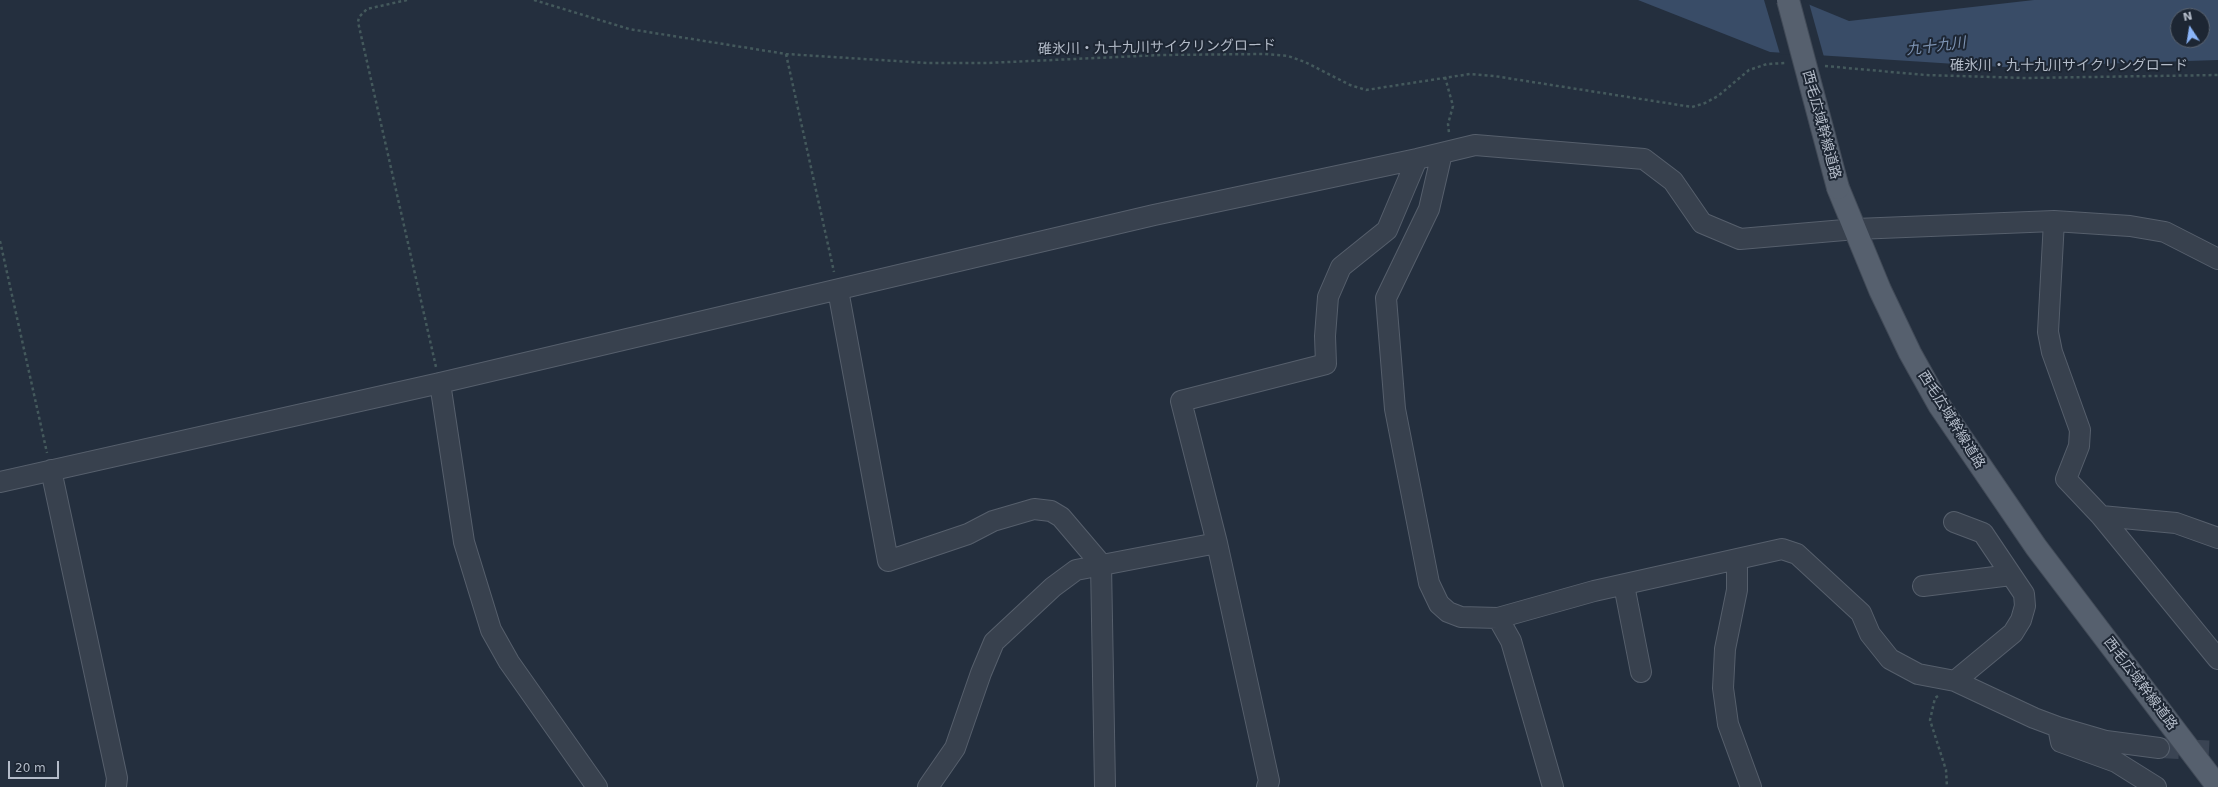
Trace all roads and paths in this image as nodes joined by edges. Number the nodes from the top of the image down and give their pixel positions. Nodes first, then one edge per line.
1 (407, 0) edge
2 (534, 0) edge
3 (1788, 0) edge
4 (786, 54) junction
5 (1788, 63) dead end
6 (1818, 66) dead end
7 (2218, 75) edge
8 (1445, 77) junction
9 (1447, 152) junction
10 (1417, 159) junction
11 (2054, 221) junction
12 (1856, 229) junction
13 (0, 240) edge
14 (2218, 259) edge
15 (838, 290) junction
16 (440, 384) junction
17 (51, 470) junction
18 (0, 482) edge
19 (2101, 516) junction
20 (1954, 522) dead end
21 (2218, 538) edge
22 (1216, 543) junction
23 (1737, 560) junction
24 (1101, 564) junction
25 (2011, 575) junction
26 (1624, 585) junction
27 (1923, 586) dead end
28 (1498, 618) junction
29 (2218, 659) edge
30 (1642, 672) dead end
31 (1955, 681) junction
32 (2058, 727) junction
33 (2159, 748) tunnel mouth
34 (116, 787) edge
35 (597, 787) edge
36 (928, 787) edge
37 (1105, 787) edge
38 (1267, 787) edge
39 (1553, 787) edge
40 (1751, 787) edge
41 (1947, 787) edge
42 (2156, 787) edge
43 (2218, 787) edge

1 - 16 path
2 - 4 path, 碓氷川・九十九川サイクリングロード
3 - 12 main road, 西毛広域幹線道路, bridge
4 - 8 path, 碓氷川・九十九川サイクリングロード
4 - 15 path
5 - 8 path, 碓氷川・九十九川サイクリングロード
6 - 7 path, 碓氷川・九十九川サイクリングロード
8 - 9 path
9 - 10 street
9 - 12 street
9 - 28 street
10 - 15 street
10 - 22 street
11 - 12 street
11 - 14 street
11 - 19 street
12 - 43 main road, 西毛広域幹線道路
13 - 17 path
15 - 16 street
15 - 24 street
16 - 17 street
16 - 35 street
17 - 18 street
17 - 34 street
19 - 21 street
19 - 29 street
20 - 25 street
22 - 24 street
22 - 38 street
23 - 26 street
23 - 31 street
23 - 40 street
24 - 36 street
24 - 37 street
25 - 27 street
25 - 31 street
26 - 28 street
26 - 30 street
28 - 39 street
31 - 32 street
31 - 41 path
32 - 33 street
32 - 42 street

